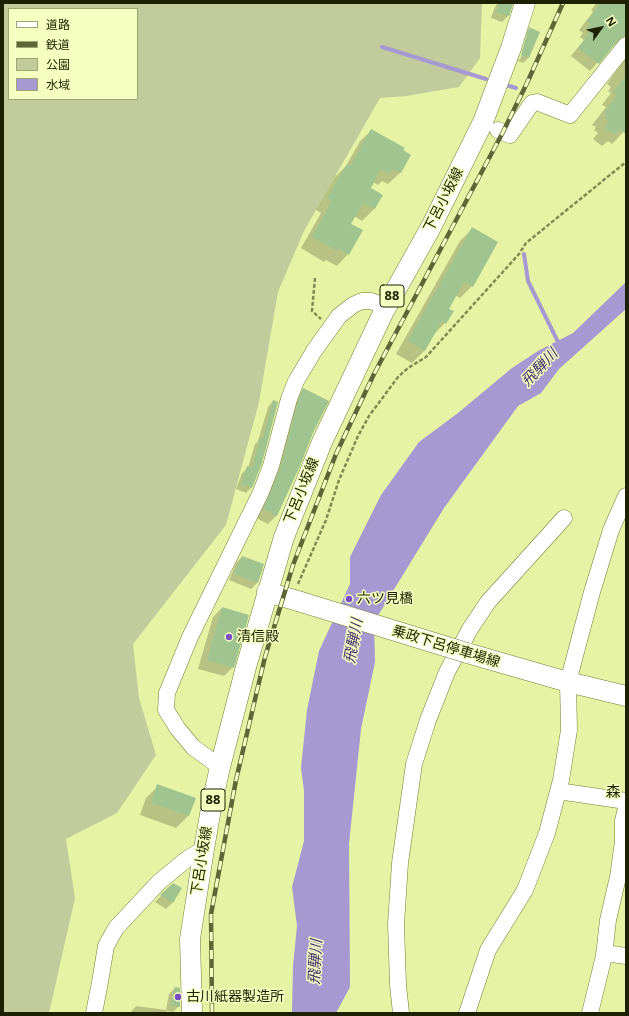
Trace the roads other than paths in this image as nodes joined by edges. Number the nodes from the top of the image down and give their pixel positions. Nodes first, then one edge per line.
1 (525, 3) edge
2 (626, 45) edge
3 (498, 130) dead end
4 (387, 307) junction
5 (626, 496) edge
6 (564, 518) dead end
7 (267, 592) junction
8 (568, 682) junction
9 (626, 696) edge
10 (220, 767) junction
11 (558, 791) junction
12 (626, 801) edge
13 (626, 808) edge
14 (204, 849) junction
15 (604, 953) junction
16 (626, 956) edge
17 (94, 1013) edge
18 (192, 1013) edge
19 (401, 1013) edge
20 (467, 1013) edge
21 (590, 1013) edge

1 - 4 main road, 下呂小坂線 / 88
2 - 3 street
4 - 7 main road, 下呂小坂線 / 88
4 - 10 street
5 - 8 street
6 - 19 street
7 - 8 main road, 乗政下呂停車場線, bridge
7 - 10 main road, 下呂小坂線 / 88
8 - 9 main road, 乗政下呂停車場線
8 - 11 street
10 - 14 main road, 下呂小坂線 / 88
11 - 12 street
11 - 20 street
13 - 15 street
14 - 17 street
14 - 18 main road, 下呂小坂線 / 88
15 - 16 street
15 - 21 street

